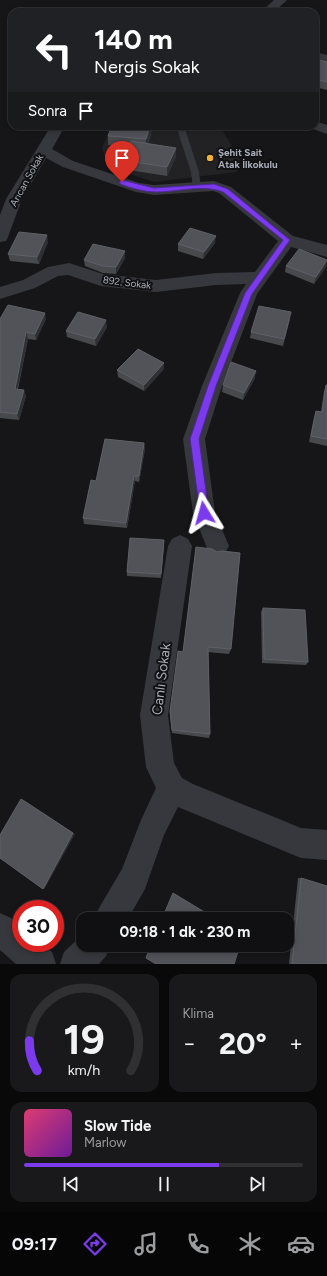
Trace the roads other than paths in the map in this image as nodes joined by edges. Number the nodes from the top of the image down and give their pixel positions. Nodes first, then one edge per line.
1 (281, 0) edge
2 (272, 8) edge
3 (56, 130) edge
4 (182, 130) edge
5 (43, 150) junction
6 (197, 188) junction
7 (0, 237) edge
8 (287, 240) junction
9 (327, 251) edge
10 (259, 278) junction
11 (0, 293) edge
12 (180, 546) dead end
13 (217, 546) dead end
14 (172, 788) junction
15 (327, 845) edge
16 (114, 912) edge
17 (0, 929) edge
18 (87, 952) edge
19 (40, 964) edge
20 (76, 964) edge

1 - 2 street
3 - 5 street, Arıcan Sokak
4 - 6 lane
5 - 6 street
5 - 7 street, Arıcan Sokak
6 - 8 street
8 - 9 street
8 - 10 street
10 - 11 street, 892. Sokak
10 - 13 street
12 - 14 street, Canlı Sokak
14 - 15 street
14 - 16 street
17 - 19 street
18 - 20 street

